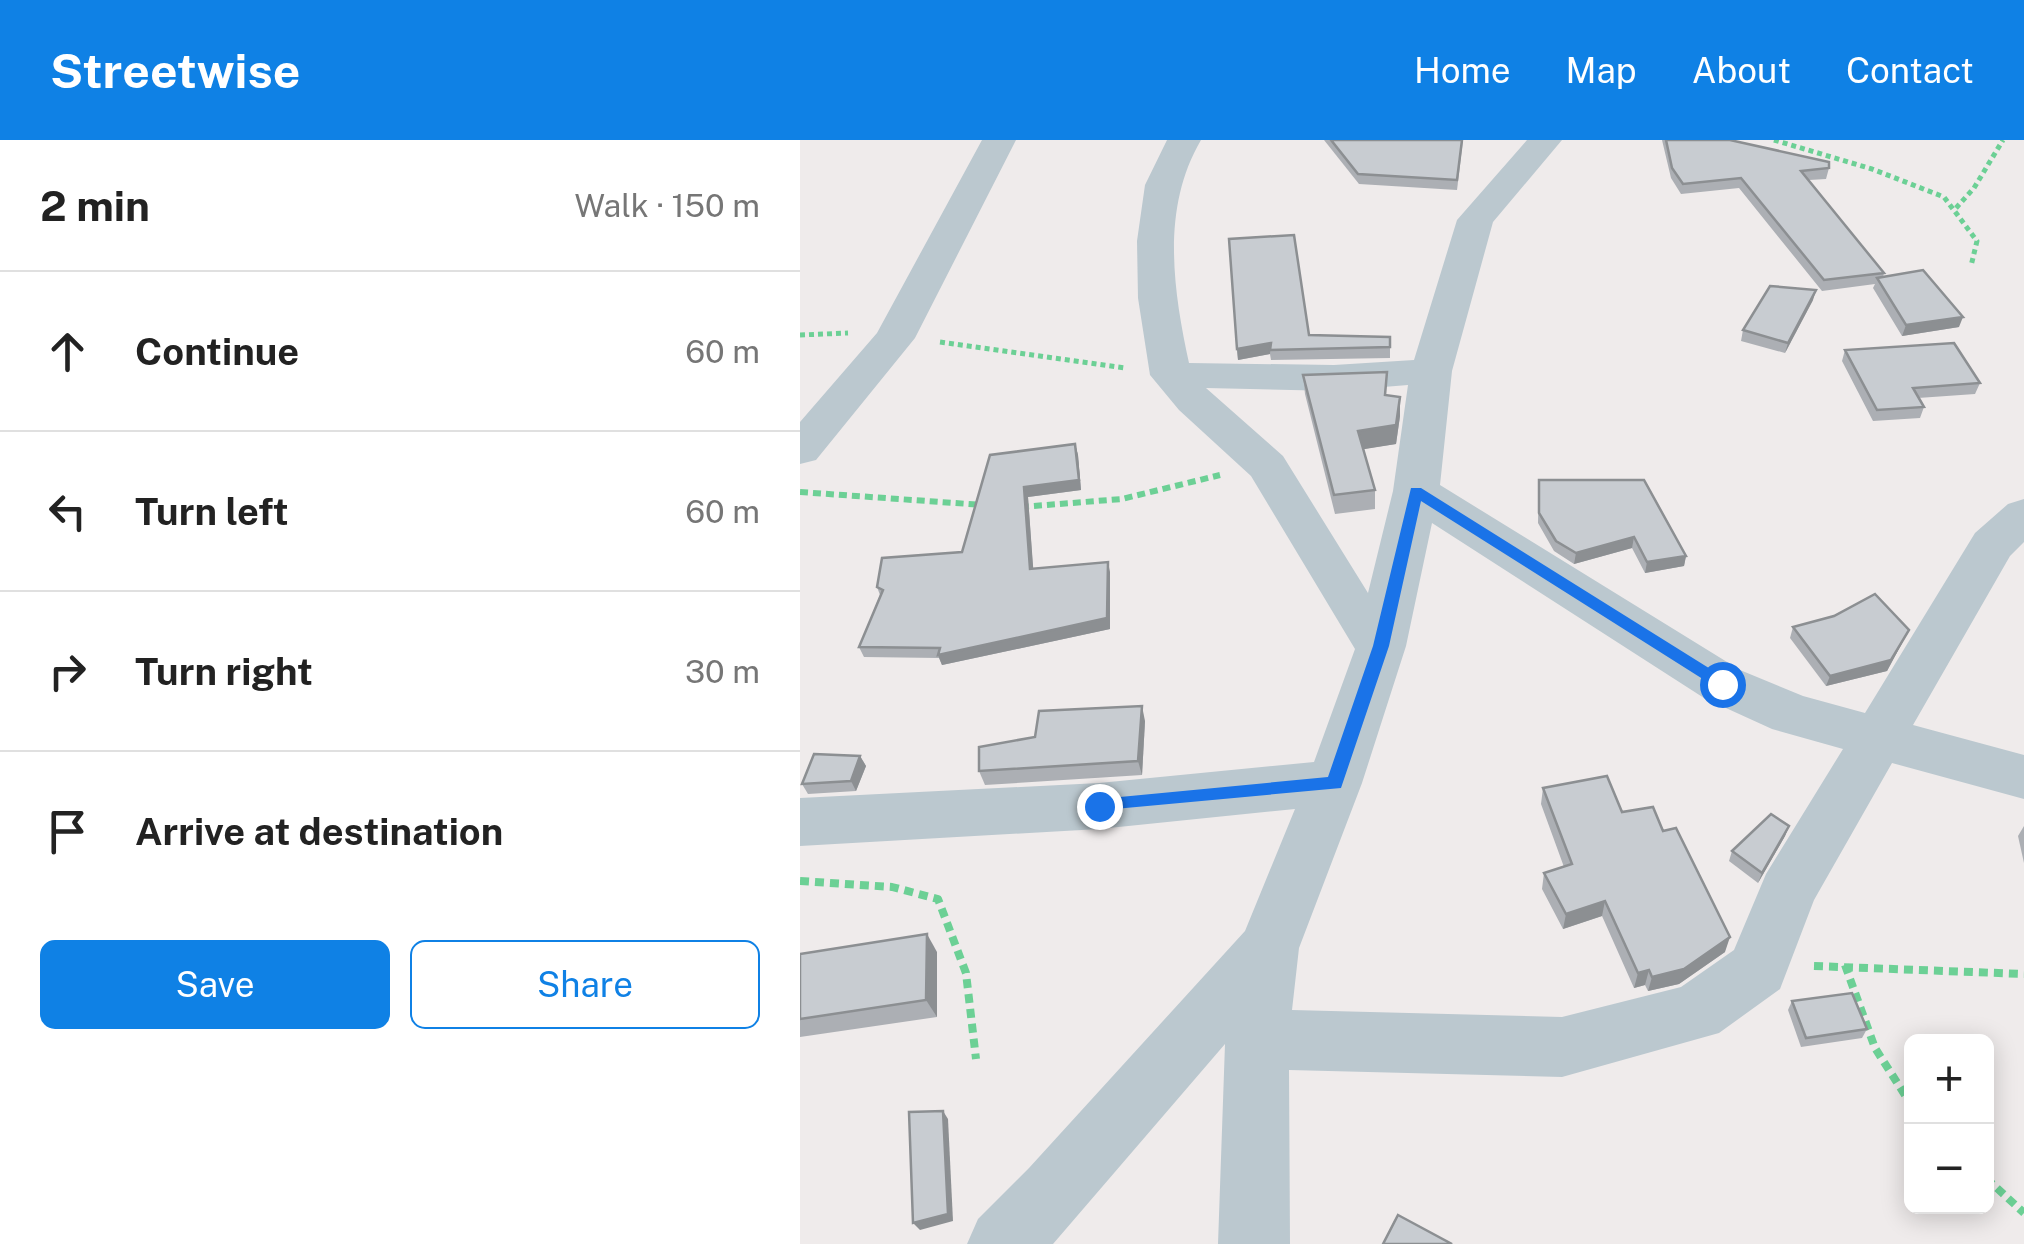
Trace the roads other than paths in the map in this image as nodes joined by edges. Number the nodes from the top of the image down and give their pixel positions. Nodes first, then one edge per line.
1 (999, 140) edge
2 (1184, 140) edge
3 (1545, 140) edge
4 (1430, 371) junction
5 (1171, 375) junction
6 (800, 450) edge
7 (1416, 491) junction
8 (2024, 515) edge
9 (1381, 646) junction
10 (1879, 737) junction
11 (2024, 776) edge
12 (1334, 783) junction
13 (800, 822) edge
14 (1268, 948) junction
15 (1257, 1040) junction
16 (1003, 1244) edge
17 (1254, 1244) edge

1 - 6 street
2 - 5 street
3 - 4 street
4 - 5 street
4 - 7 street
5 - 9 street
7 - 9 street
7 - 10 street
8 - 10 street
9 - 12 street
10 - 11 street
10 - 15 street
12 - 13 street
12 - 14 street
14 - 15 street
14 - 16 street
15 - 17 street

